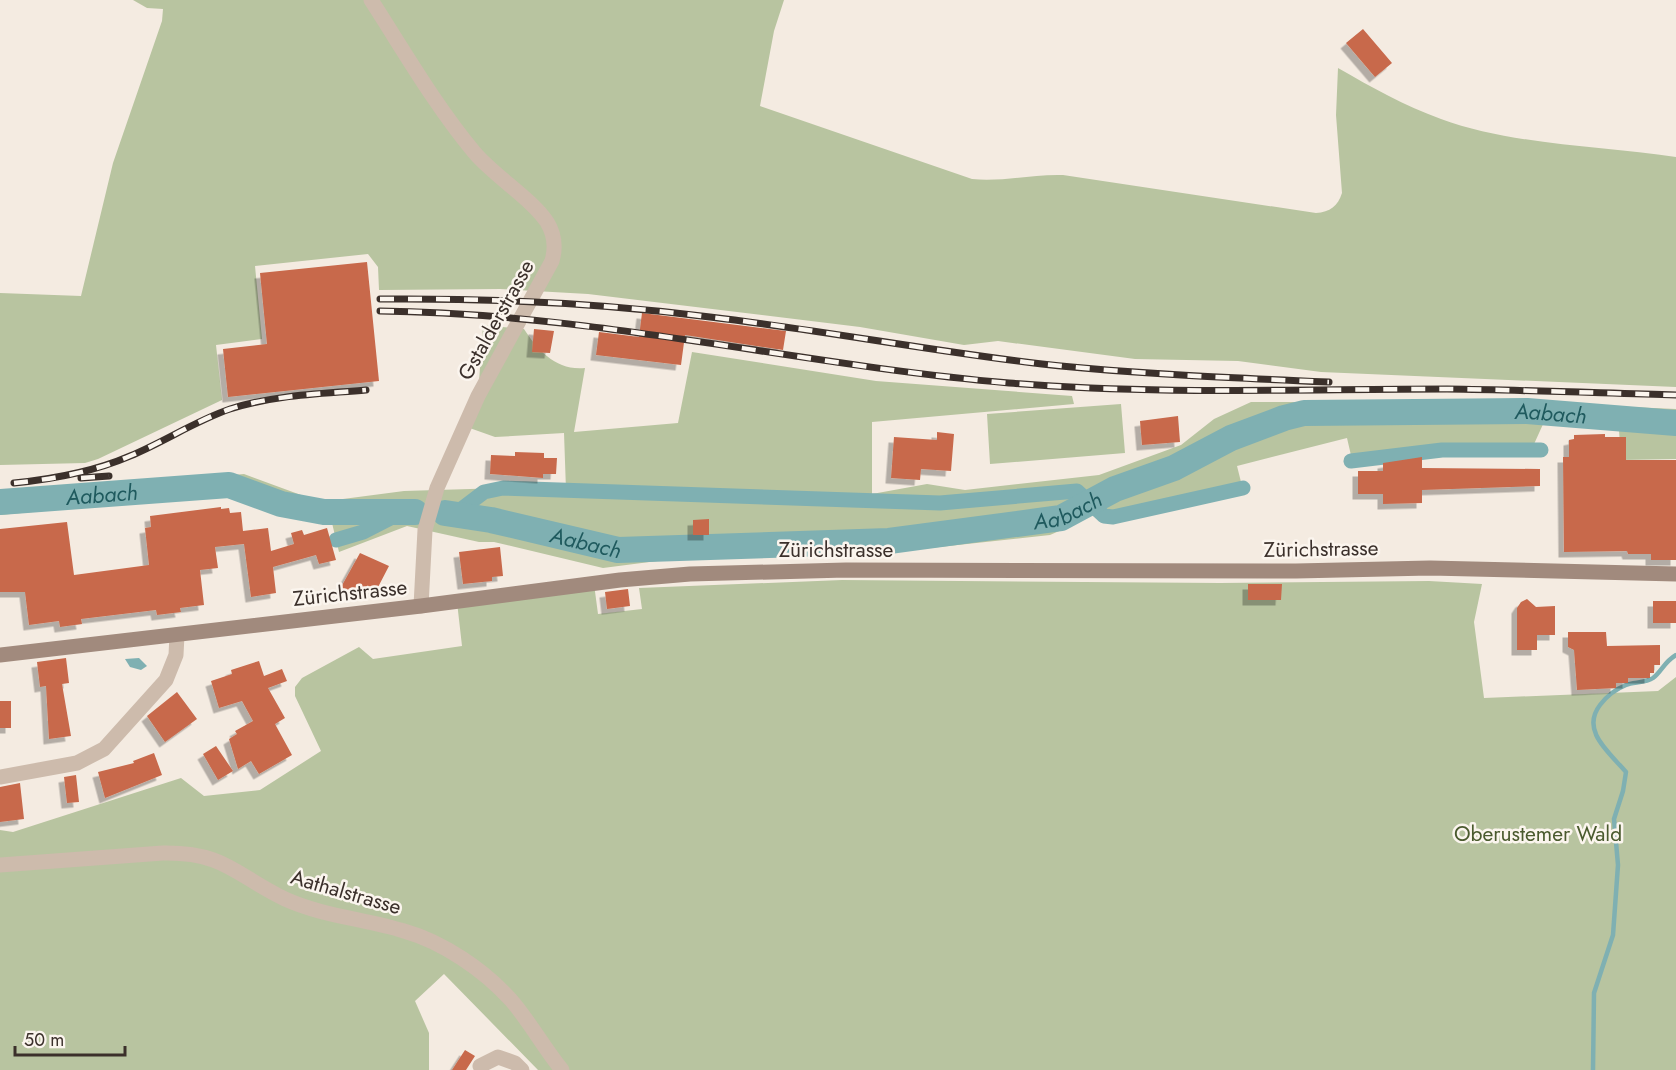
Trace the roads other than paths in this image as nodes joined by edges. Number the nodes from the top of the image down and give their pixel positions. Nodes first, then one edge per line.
1 (371, 0) edge
2 (1676, 574) edge
3 (421, 606) junction
4 (177, 635) junction
5 (0, 655) edge
6 (0, 777) edge
7 (0, 865) edge
8 (480, 1066) dead end
9 (522, 1070) edge
10 (562, 1070) edge

1 - 3 street, Gstalderstrasse
2 - 3 main road, Zürichstrasse
3 - 4 main road, Zürichstrasse
4 - 5 main road, Zürichstrasse
4 - 6 street
7 - 10 street, Aathalstrasse
8 - 9 street

